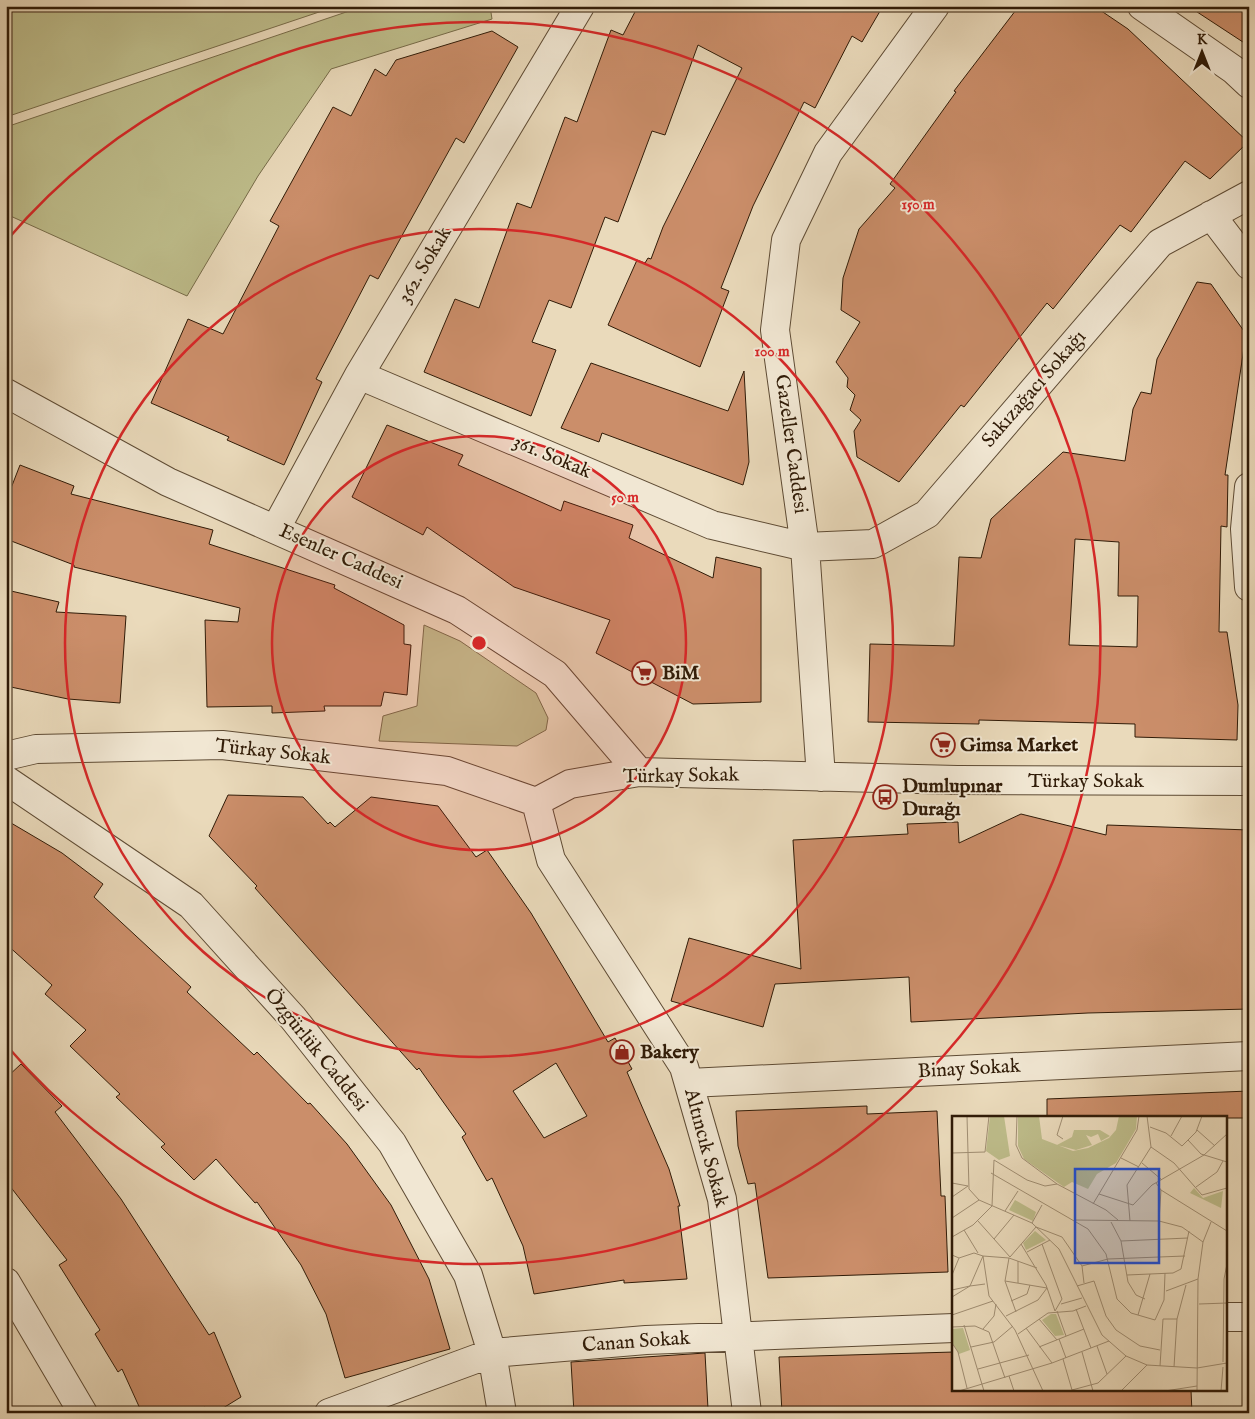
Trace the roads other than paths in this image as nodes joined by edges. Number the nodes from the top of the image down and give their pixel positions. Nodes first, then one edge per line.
1 (580, 6) edge
2 (935, 6) edge
3 (1142, 6) edge
4 (1249, 84) edge
5 (1249, 195) edge
6 (1211, 215) junction
7 (1249, 265) edge
8 (359, 375) junction
9 (6, 393) edge
10 (1249, 487) edge
11 (276, 528) junction
12 (805, 547) junction
13 (1249, 587) edge
14 (6, 756) edge
15 (639, 772) junction
16 (821, 777) junction
17 (6, 780) edge
18 (1249, 781) edge
19 (536, 802) junction
20 (1249, 1056) edge
21 (689, 1082) junction
22 (6, 1282) edge
23 (1249, 1316) edge
24 (1228, 1317) edge
25 (952, 1328) edge
26 (737, 1336) junction
27 (492, 1353) junction
28 (83, 1413) edge
29 (330, 1413) edge
30 (502, 1413) edge
31 (747, 1413) edge

1 - 8 street, 362. Sokak
2 - 12 street, Gazeller Caddesi
3 - 4 street
5 - 6 street, Sakızağacı Sokağı
6 - 7 street
6 - 12 street, Sakızağacı Sokağı
8 - 11 street, 362. Sokak
8 - 12 street, 361. Sokak
9 - 11 street, Esenler Caddesi
10 - 13 street
11 - 15 street, Esenler Caddesi
12 - 16 street, Gazeller Caddesi
14 - 19 street, Türkay Sokak
15 - 16 street, Türkay Sokak
15 - 19 street, Türkay Sokak
16 - 18 street, Türkay Sokak
17 - 27 street, Özgürlük Caddesi
19 - 21 street, Altıncık Sokak
20 - 21 street, Binay Sokak
21 - 26 street, Altıncık Sokak
22 - 28 street
23 - 24 street
25 - 26 street, Canan Sokak
26 - 27 street, Canan Sokak
26 - 31 street, Altıncık Sokak
27 - 29 street, Canan Sokak
27 - 30 street, Özgürlük Caddesi

